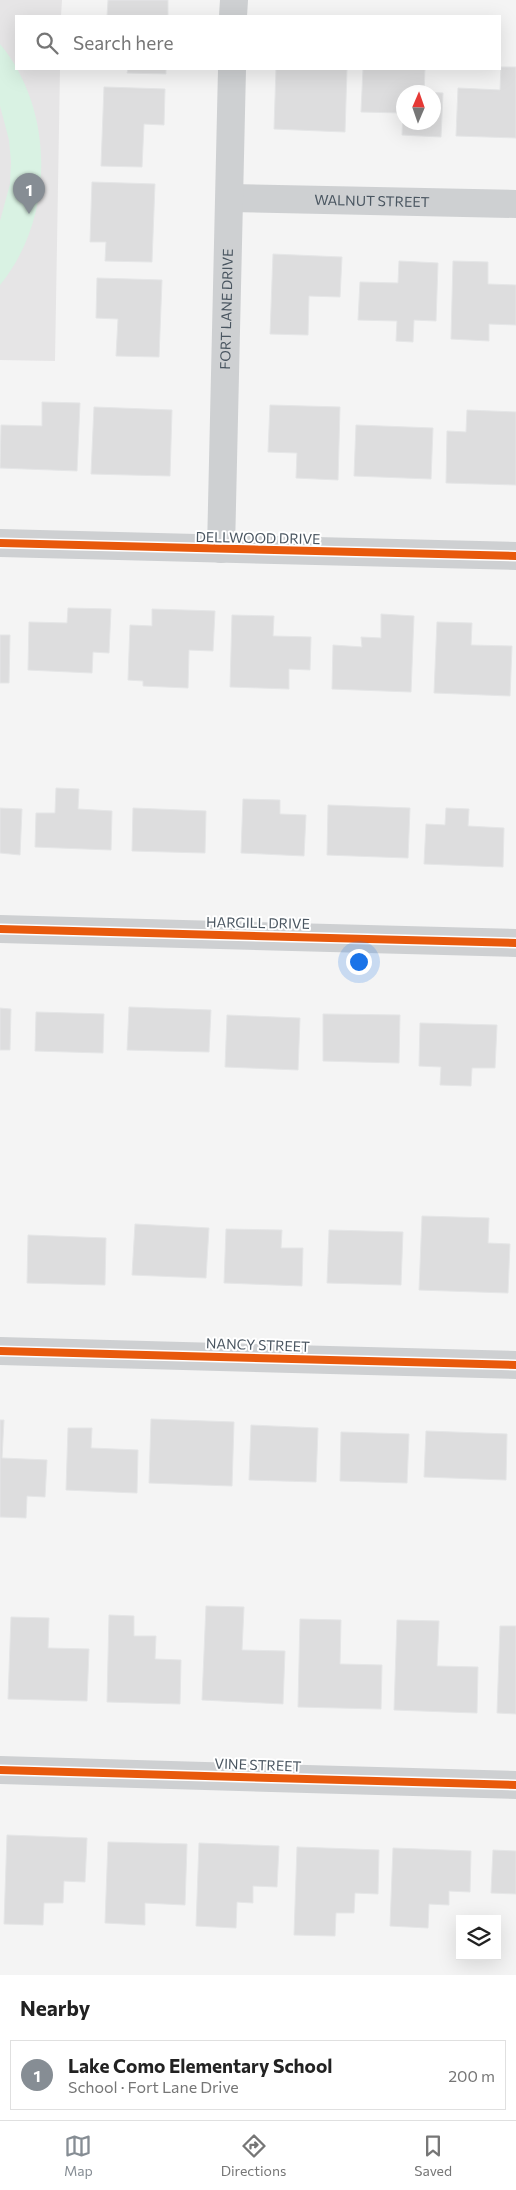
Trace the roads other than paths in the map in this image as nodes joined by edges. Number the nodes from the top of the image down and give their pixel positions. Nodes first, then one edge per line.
1 (234, 0) edge
2 (233, 15) edge
3 (232, 70) edge
4 (230, 198) junction
5 (516, 204) edge
6 (0, 543) edge
7 (221, 549) junction
8 (516, 556) edge
9 (0, 929) edge
10 (516, 943) edge
11 (0, 1351) edge
12 (516, 1365) edge
13 (0, 1770) edge
14 (516, 1785) edge

1 - 2 street
3 - 4 street, FORT LANE DRIVE
4 - 5 street, WALNUT STREET
4 - 7 street, FORT LANE DRIVE
6 - 7 street, DELLWOOD DRIVE
7 - 8 street, DELLWOOD DRIVE
9 - 10 street, HARGILL DRIVE
11 - 12 street, NANCY STREET
13 - 14 street, VINE STREET

